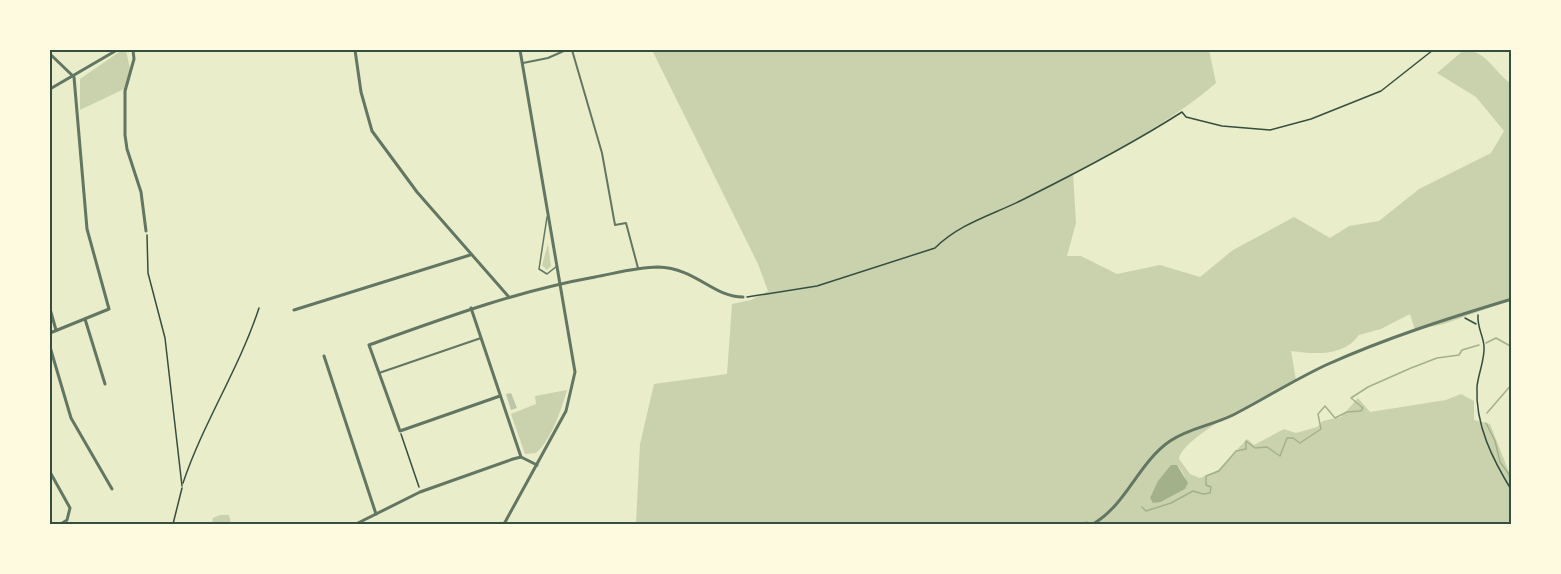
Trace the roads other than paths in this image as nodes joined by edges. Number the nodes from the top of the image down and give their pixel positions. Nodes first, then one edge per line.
1 (117, 50) edge
2 (133, 50) edge
3 (355, 50) edge
4 (520, 50) edge
5 (566, 50) edge
6 (572, 50) edge
7 (50, 54) edge
8 (522, 63) junction
9 (74, 77) junction
10 (50, 90) edge
11 (548, 213) junction
12 (146, 231) road end
13 (470, 255) junction
14 (557, 265) junction
15 (639, 269) junction
16 (560, 283) junction
17 (508, 296) junction
18 (743, 297) road end
19 (1512, 299) edge
20 (471, 308) junction
21 (50, 309) edge
22 (294, 310) dead end
23 (85, 319) junction
24 (56, 330) junction
25 (50, 333) edge
26 (481, 338) junction
27 (50, 347) edge
28 (324, 356) dead end
29 (379, 373) junction
30 (105, 384) dead end
31 (500, 396) junction
32 (521, 457) junction
33 (537, 465) junction
34 (50, 472) edge
35 (112, 489) dead end
36 (376, 513) junction
37 (60, 525) edge
38 (356, 525) edge
39 (504, 525) edge
40 (1093, 525) edge

1 - 9 street
2 - 12 street
3 - 13 street
4 - 8 street
5 - 8 street
6 - 15 street
7 - 9 street
8 - 11 street
9 - 10 street
9 - 23 street
11 - 14 street
11 - 14 lane
13 - 17 street
13 - 22 street
14 - 16 street
15 - 16 street
15 - 18 street
16 - 17 street
16 - 33 street
17 - 20 street
19 - 40 street
20 - 26 street
20 - 29 street
21 - 24 street
23 - 24 street
23 - 30 street
24 - 25 street
26 - 29 street
26 - 31 street
27 - 35 street
28 - 36 street
29 - 31 street
31 - 32 street
32 - 33 street
32 - 36 street
33 - 39 street
34 - 37 street
36 - 38 street

